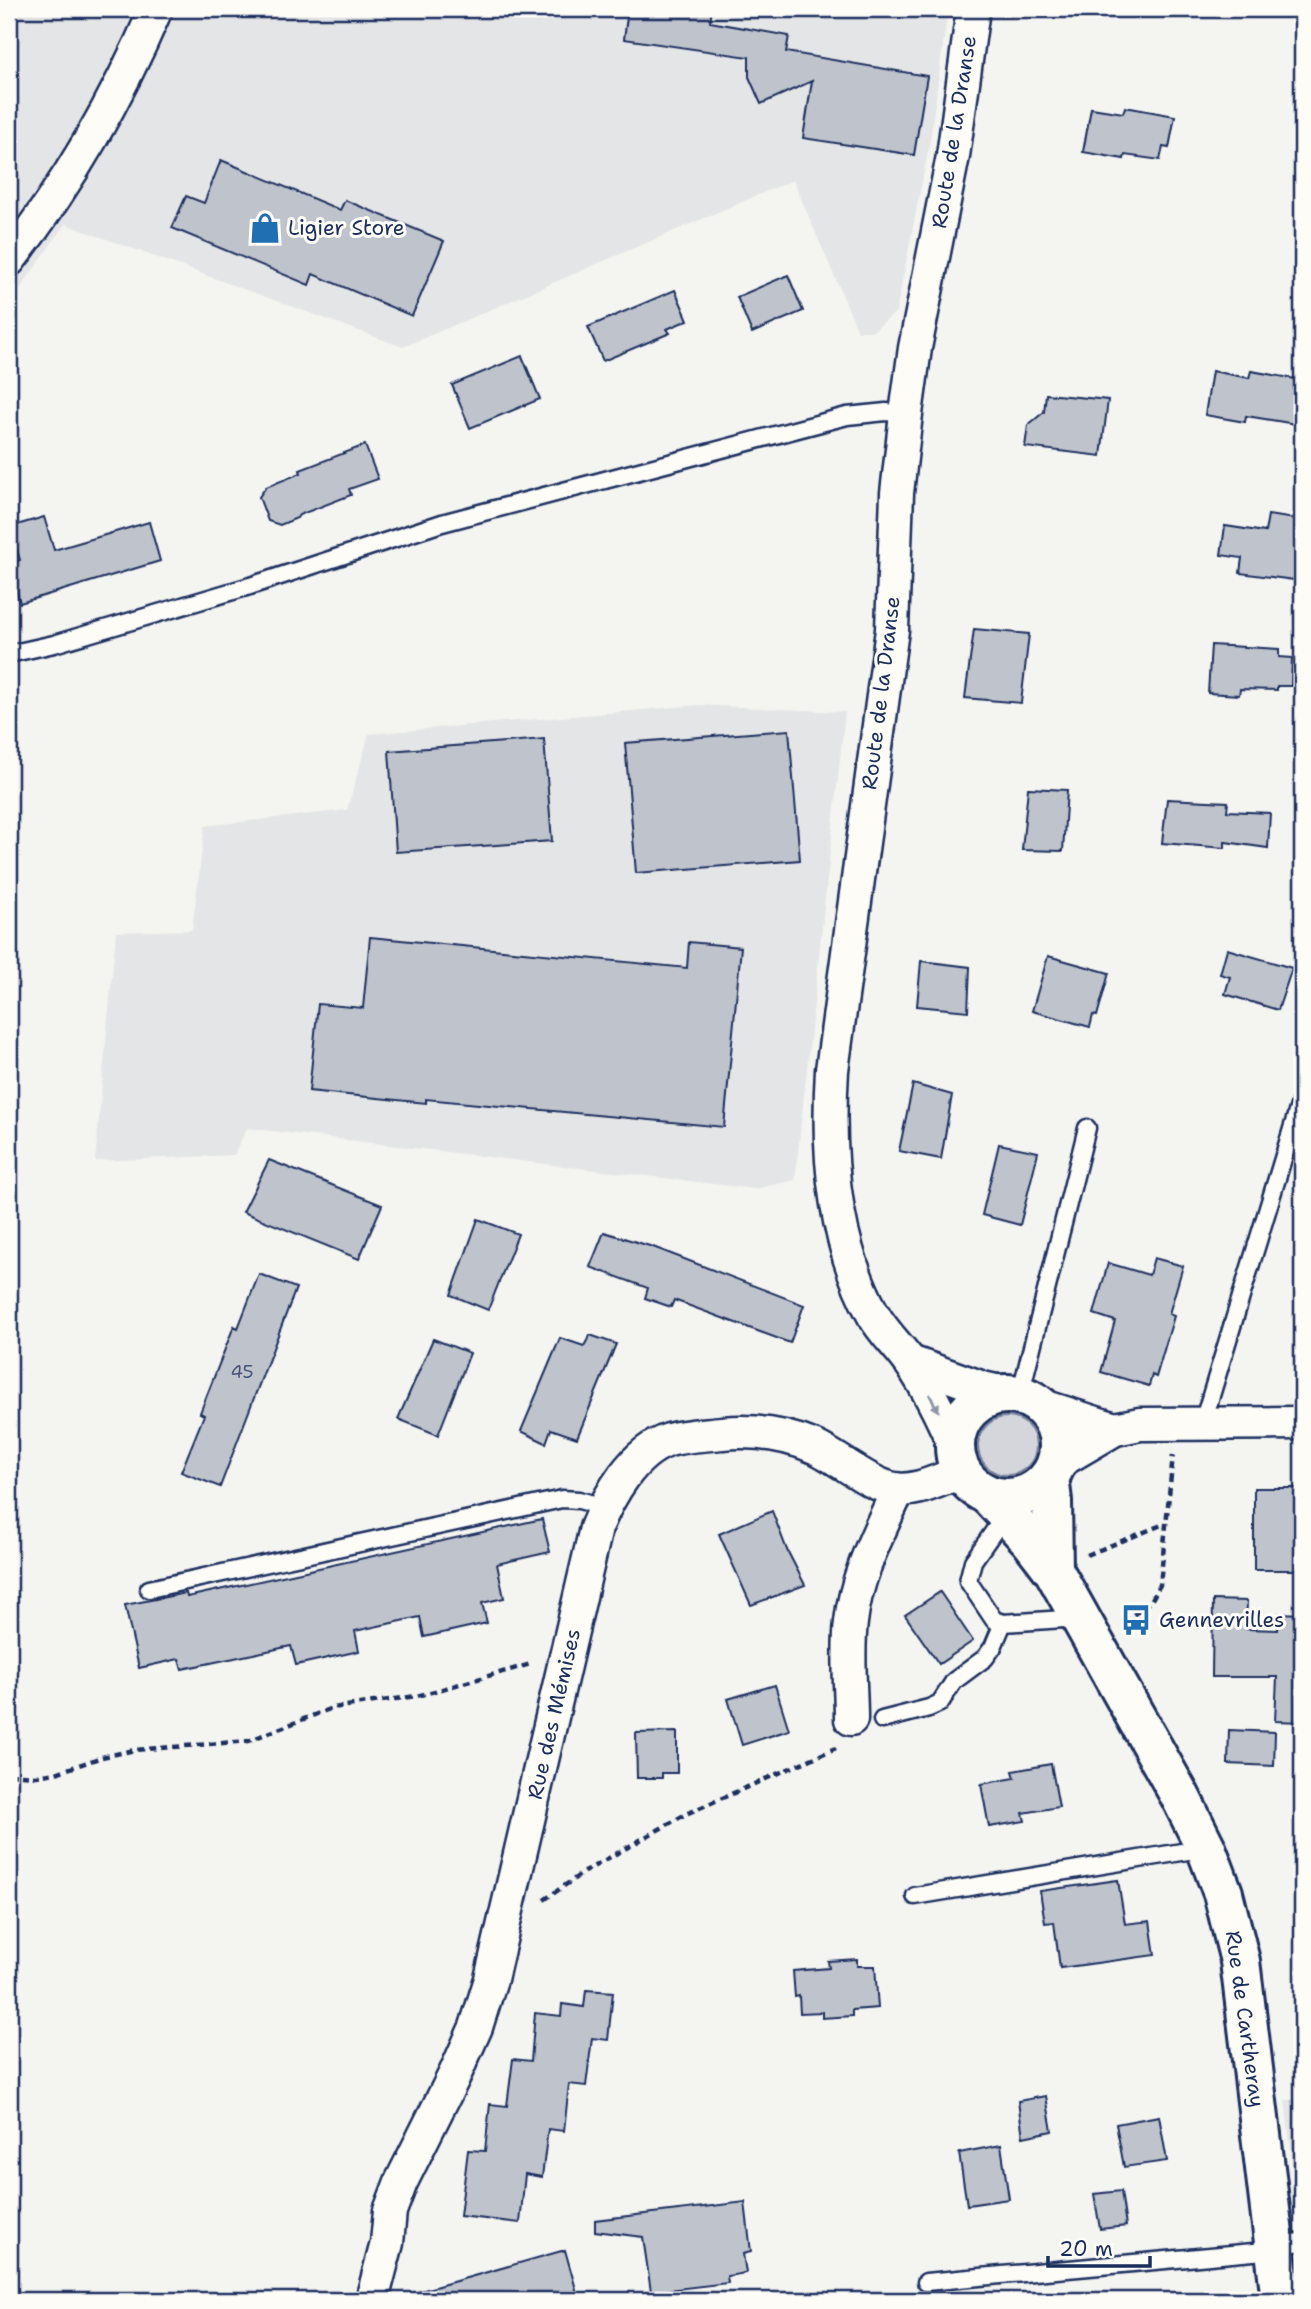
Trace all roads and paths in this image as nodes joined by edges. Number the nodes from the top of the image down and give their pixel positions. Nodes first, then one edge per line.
1 (156, 9) edge
2 (973, 9) edge
3 (9, 260) edge
4 (906, 414) junction
5 (9, 654) edge
6 (1302, 1096) edge
7 (1087, 1128) dead end
8 (910, 1362) junction
9 (1023, 1398) junction
10 (1189, 1422) junction
11 (1302, 1423) edge
12 (1115, 1429) junction
13 (1053, 1470) junction
14 (977, 1481) junction
15 (898, 1490) junction
16 (604, 1507) junction
17 (1164, 1524) junction
18 (1069, 1563) junction
19 (149, 1589) dead end
20 (1003, 1623) junction
21 (1088, 1630) junction
22 (568, 1653) junction
23 (867, 1720) junction
24 (9, 1773) edge
25 (1206, 1848) junction
26 (915, 1896) dead end
27 (503, 1929) junction
28 (1284, 2246) edge
29 (926, 2282) dead end
30 (372, 2300) edge
31 (1281, 2300) edge

1 - 3 street
2 - 4 street, Route de la Dranse
4 - 5 lane
4 - 8 street, Route de la Dranse
6 - 10 lane
7 - 9 lane
8 - 9 street, Route de la Dranse
8 -> 14 street, Route de la Dranse
9 - 12 street, Route de la Dranse
9 - 13 street
9 - 14 street
10 - 11 street
10 - 12 street
10 - 17 path
12 - 13 street
13 - 14 street
13 - 18 street, Rue de Cartheray
14 - 15 street
14 - 18 street, Rue de Cartheray
14 - 20 lane
15 - 16 street, Rue des Mémises
15 - 23 street
16 - 19 lane
16 - 22 street, Rue des Mémises
17 - 18 path
17 - 21 path
18 - 21 street, Rue de Cartheray
20 - 21 lane
20 - 23 lane
21 - 25 street, Rue de Cartheray
22 - 24 path
22 - 27 street, Rue des Mémises
23 - 27 path
25 - 26 lane
25 - 28 street, Rue de Cartheray
27 - 30 street, Rue des Mémises
28 - 29 lane
28 - 31 street, Rue de Cartheray

